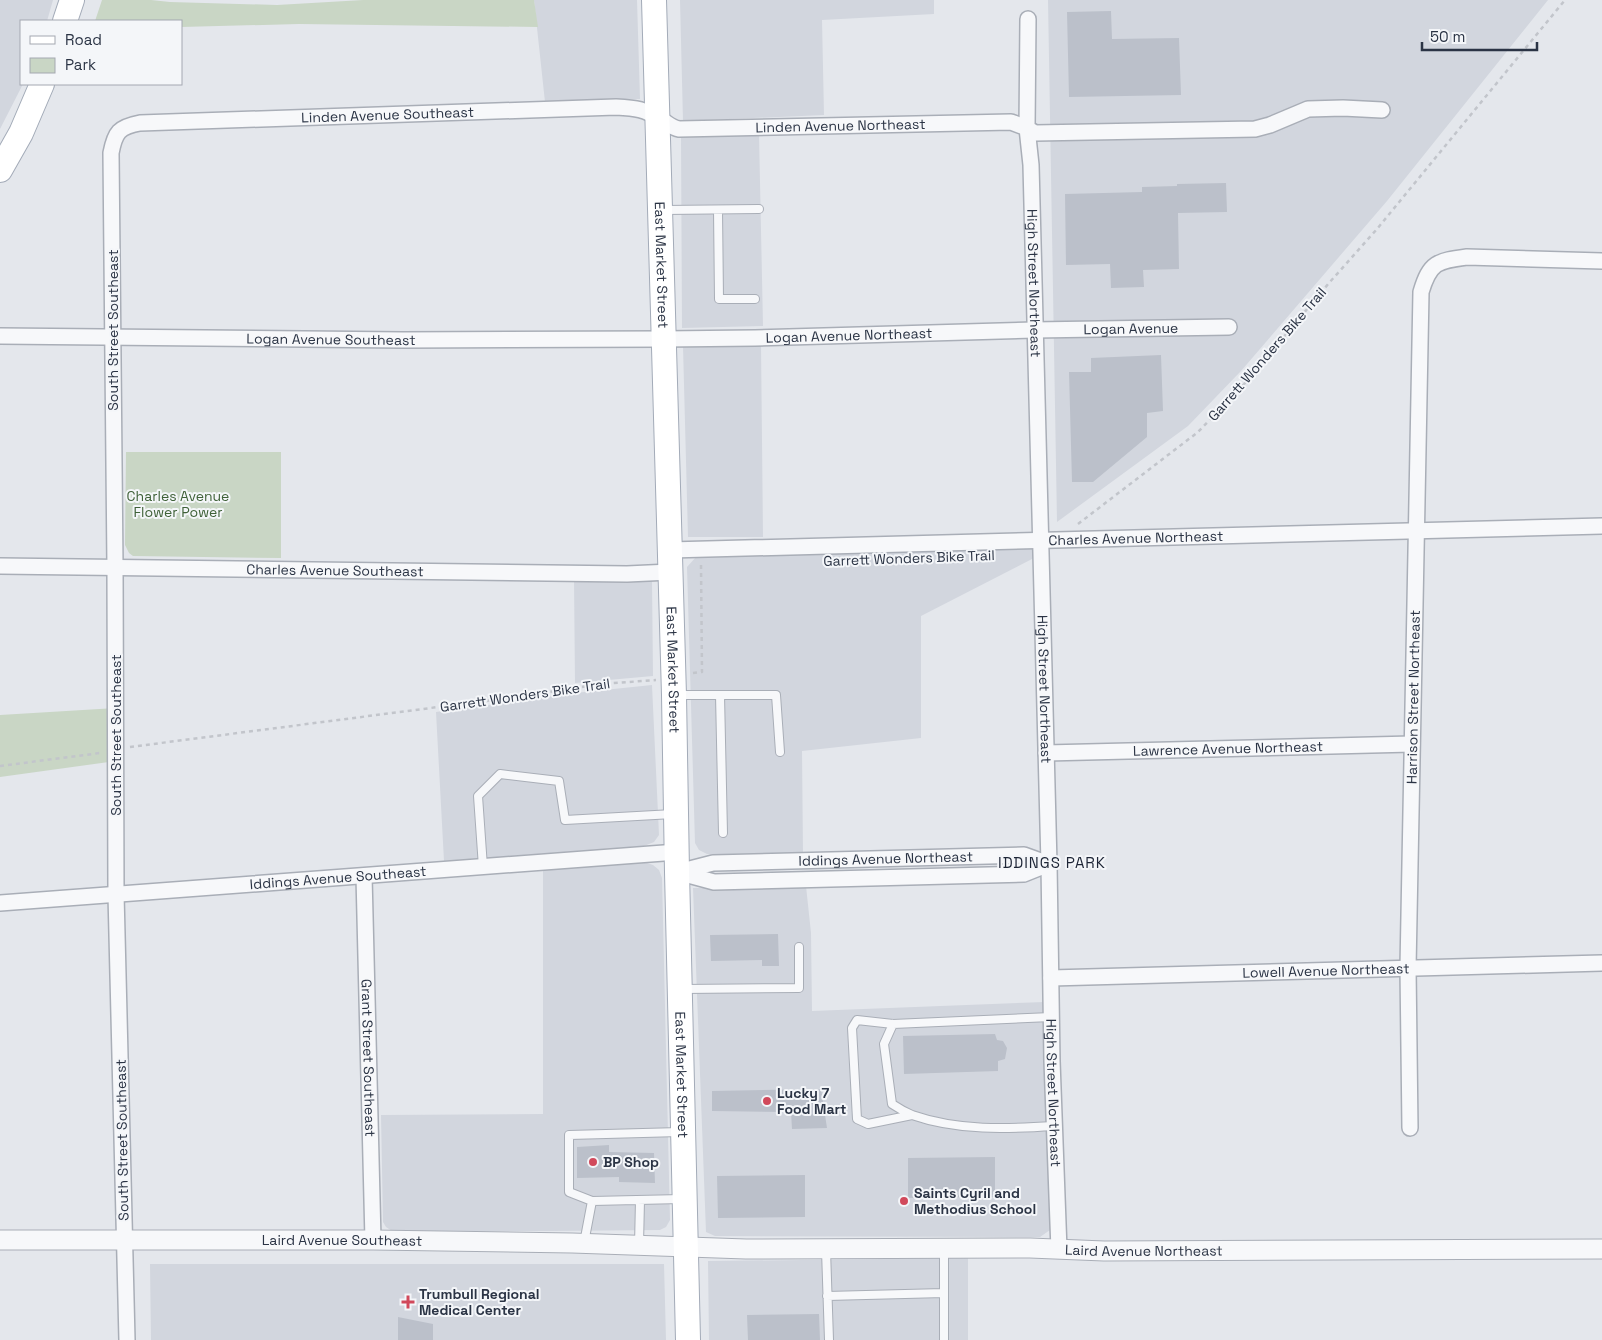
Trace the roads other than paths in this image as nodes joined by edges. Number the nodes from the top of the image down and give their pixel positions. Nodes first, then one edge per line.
1 (72, 0) edge
2 (654, 0) edge
3 (1028, 19) dead end
4 (65, 20) edge
5 (42, 85) edge
6 (1382, 110) dead end
7 (657, 117) junction
8 (1027, 128) junction
9 (119, 131) joint
10 (0, 170) edge
11 (759, 209) dead end
12 (659, 210) junction
13 (718, 210) junction
14 (1602, 261) edge
15 (755, 299) dead end
16 (1229, 327) dead end
17 (1034, 330) junction
18 (0, 336) edge
19 (113, 336) junction
20 (663, 339) junction
21 (1602, 526) edge
22 (1416, 530) junction
23 (1041, 540) junction
24 (670, 561) junction
25 (0, 566) edge
26 (115, 567) junction
27 (674, 686) junction
28 (720, 695) junction
29 (1412, 744) junction
30 (780, 752) dead end
31 (1046, 754) junction
32 (676, 814) junction
33 (723, 833) dead end
34 (677, 862) junction
35 (1049, 864) junction
36 (482, 867) junction
37 (364, 876) junction
38 (116, 894) junction
39 (0, 903) edge
40 (799, 947) dead end
41 (1602, 963) edge
42 (1408, 968) junction
43 (1051, 978) junction
44 (680, 990) junction
45 (1052, 1017) junction
46 (892, 1024) junction
47 (912, 1115) junction
48 (1054, 1126) junction
49 (1410, 1128) dead end
50 (683, 1132) junction
51 (685, 1199) junction
52 (640, 1200) junction
53 (592, 1201) junction
54 (0, 1240) edge
55 (125, 1240) junction
56 (372, 1240) junction
57 (584, 1243) junction
58 (639, 1245) junction
59 (686, 1247) junction
60 (826, 1249) junction
61 (944, 1249) junction
62 (1602, 1249) edge
63 (1059, 1250) junction
64 (944, 1293) junction
65 (827, 1296) junction
66 (127, 1340) edge
67 (688, 1340) edge
68 (829, 1340) edge
69 (944, 1340) edge

1 - 4 main road
2 - 7 main road, East Market Street
3 - 8 street, High Street Northeast
5 - 10 main road
6 - 8 street, Linden Avenue Northeast
7 - 8 street, Linden Avenue Northeast
7 - 9 street, Linden Avenue Southeast
7 - 12 main road, East Market Street
8 - 17 street, High Street Northeast
9 - 19 street, South Street Southeast
11 - 13 lane
12 - 13 lane
12 - 20 main road, East Market Street
13 - 15 lane
14 - 22 street, Harrison Street Northeast
16 - 17 street, Logan Avenue
17 - 20 street, Logan Avenue Northeast
17 - 23 street, High Street Northeast
18 - 19 street, Logan Avenue Southeast
19 - 20 street, Logan Avenue Southeast
19 - 26 street, South Street Southeast
20 - 24 main road, East Market Street
21 - 22 street, Charles Avenue Northeast
22 - 23 street, Charles Avenue Northeast
22 - 29 street, Harrison Street Northeast
23 - 24 street, Charles Avenue Northeast
23 - 31 street, High Street Northeast
24 - 26 street, Charles Avenue Southeast
24 - 27 main road, East Market Street
25 - 26 street, Charles Avenue Southeast
26 - 38 street, South Street Southeast
27 - 28 lane
27 - 32 main road, East Market Street
28 - 30 lane
28 - 33 lane
29 - 31 street, Lawrence Avenue Northeast
29 - 42 street, Harrison Street Northeast
31 - 35 street, High Street Northeast
32 - 34 main road, East Market Street
32 - 36 lane
34 - 35 street, Iddings Avenue Northeast
34 - 36 street, Iddings Avenue Southeast
34 - 44 main road, East Market Street
35 - 43 street, High Street Northeast
36 - 37 street, Iddings Avenue Southeast
37 - 38 street, Iddings Avenue Southeast
37 - 56 street, Grant Street Southeast
38 - 39 street, Iddings Avenue Southeast
38 - 55 street, South Street Southeast
40 - 44 lane
41 - 42 street, Lowell Avenue Northeast
42 - 43 street, Lowell Avenue Northeast
42 - 49 street, Harrison Street Northeast
43 - 45 street, High Street Northeast
44 - 50 main road, East Market Street
45 - 46 lane
45 - 48 street, High Street Northeast
46 - 47 lane
46 - 47 lane
47 - 48 lane
48 - 63 street, High Street Northeast
50 - 51 main road, East Market Street
50 - 53 lane
51 - 52 lane
51 - 59 main road, East Market Street
52 - 53 lane
52 - 58 lane
53 - 57 lane
54 - 55 street, Laird Avenue Southeast
55 - 56 street, Laird Avenue Southeast
55 - 66 street, South Street Southeast
56 - 57 street, Laird Avenue Southeast
57 - 58 street, Laird Avenue Southeast
58 - 59 street, Laird Avenue Southeast
59 - 60 street, Laird Avenue Northeast
59 - 67 main road, East Market Street
60 - 61 street, Laird Avenue Northeast
60 - 65 lane
61 - 63 street, Laird Avenue Northeast
61 - 64 lane
62 - 63 street, Laird Avenue Northeast
64 - 65 lane
64 - 69 lane
65 - 68 lane

